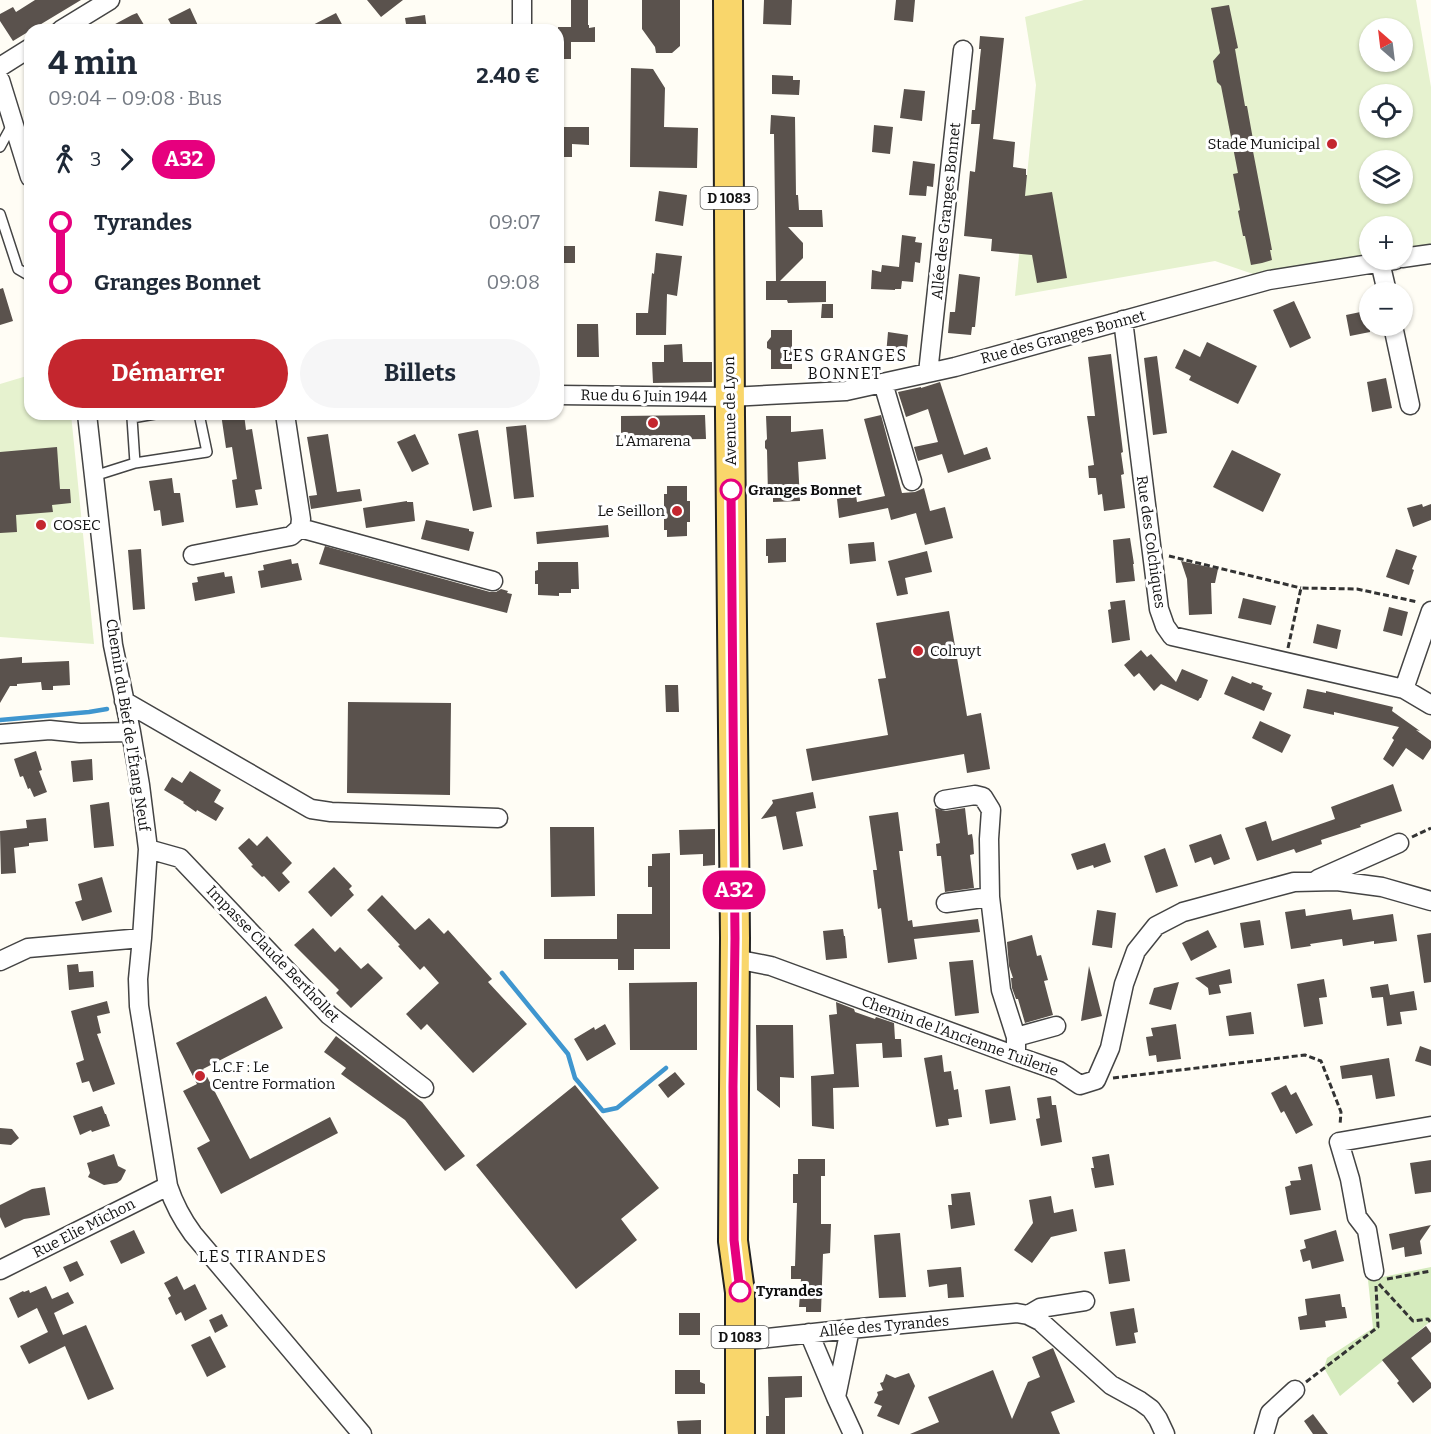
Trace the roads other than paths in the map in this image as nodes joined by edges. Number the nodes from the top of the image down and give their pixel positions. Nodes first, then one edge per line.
1 (110, 0) edge
2 (522, 0) edge
3 (728, 0) edge
4 (71, 24) edge
5 (522, 24) edge
6 (963, 50) dead end
7 (24, 52) edge
8 (0, 67) edge
9 (0, 80) edge
10 (14, 123) junction
11 (0, 147) edge
12 (24, 157) edge
13 (0, 214) edge
14 (1431, 254) edge
15 (1413, 256) edge
16 (1359, 266) edge
17 (24, 272) edge
18 (1122, 320) junction
19 (1395, 336) edge
20 (928, 373) junction
21 (883, 383) junction
22 (564, 395) edge
23 (730, 397) junction
24 (1410, 405) dead end
25 (88, 420) edge
26 (132, 420) edge
27 (200, 420) edge
28 (286, 420) edge
29 (135, 463) junction
30 (94, 476) junction
31 (912, 481) dead end
32 (300, 528) junction
33 (193, 555) dead end
34 (493, 581) dead end
35 (1426, 607) edge
36 (1404, 689) junction
37 (124, 701) junction
38 (1431, 705) edge
39 (131, 732) junction
40 (0, 734) edge
41 (944, 800) dead end
42 (498, 818) dead end
43 (1400, 843) road end
44 (148, 849) junction
45 (1311, 882) junction
46 (990, 897) junction
47 (1431, 901) edge
48 (946, 903) dead end
49 (142, 938) junction
50 (735, 959) junction
51 (0, 961) edge
52 (1056, 1026) dead end
53 (1016, 1037) junction
54 (1016, 1056) junction
55 (424, 1088) dead end
56 (1431, 1126) edge
57 (168, 1186) junction
58 (0, 1270) edge
59 (1375, 1276) road end
60 (1085, 1301) dead end
61 (1028, 1315) junction
62 (850, 1329) junction
63 (809, 1333) junction
64 (740, 1341) junction
65 (1295, 1390) road end
66 (836, 1397) junction
67 (362, 1434) edge
68 (740, 1434) edge
69 (853, 1434) edge
70 (1165, 1434) edge
71 (1264, 1434) edge

1 - 4 street
2 - 5 street
3 - 23 main road, Avenue de Lyon / D 1083
6 - 20 street, Allée des Granges Bonnet
7 - 8 street
9 - 10 street
10 - 11 lane
10 - 12 street
13 - 17 lane
14 - 15 street
16 - 18 street, Rue des Granges Bonnet
18 - 20 street, Rue des Granges Bonnet
18 - 36 street, Rue des Colchiques
19 - 24 street
20 - 21 street, Rue des Granges Bonnet
21 - 23 street, Rue des Granges Bonnet
21 - 31 street
22 - 23 street, Rue du 6 Juin 1944
23 - 50 main road, Avenue de Lyon / D 1083
25 - 30 street, Chemin du Bief de l'Étang Neuf
26 - 29 lane
27 - 29 lane
28 - 32 street
29 - 30 lane
30 - 37 street, Chemin du Bief de l'Étang Neuf
32 - 33 street
32 - 34 street
35 - 36 street
36 - 38 street, Rue des Colchiques
37 - 39 street, Chemin du Bief de l'Étang Neuf
37 - 42 street
39 - 40 street
39 - 44 street, Chemin du Bief de l'Étang Neuf
41 - 46 street
43 - 45 street
44 - 49 street, Chemin du Bief de l'Étang Neuf
44 - 55 street, Impasse Claude Berthollet
45 - 47 street, Chemin de l'Ancienne Tuilerie
45 - 54 street, Chemin de l'Ancienne Tuilerie
46 - 48 street
46 - 53 street
49 - 51 street
49 - 57 street, Chemin du Bief de l'Étang Neuf
50 - 54 street, Chemin de l'Ancienne Tuilerie
50 - 64 main road, Avenue de Lyon / D 1083
52 - 53 street
53 - 54 street
56 - 59 street
57 - 58 street, Rue Elie Michon
57 - 67 street, Chemin du Bief de l'Étang Neuf
60 - 61 street, Allée des Tyrandes
61 - 62 street, Allée des Tyrandes
61 - 70 street
62 - 63 street, Allée des Tyrandes
62 - 66 street
63 - 64 street, Allée des Tyrandes
63 - 66 street
64 - 68 main road, Avenue de Lyon / D 1083
65 - 71 street
66 - 69 street

